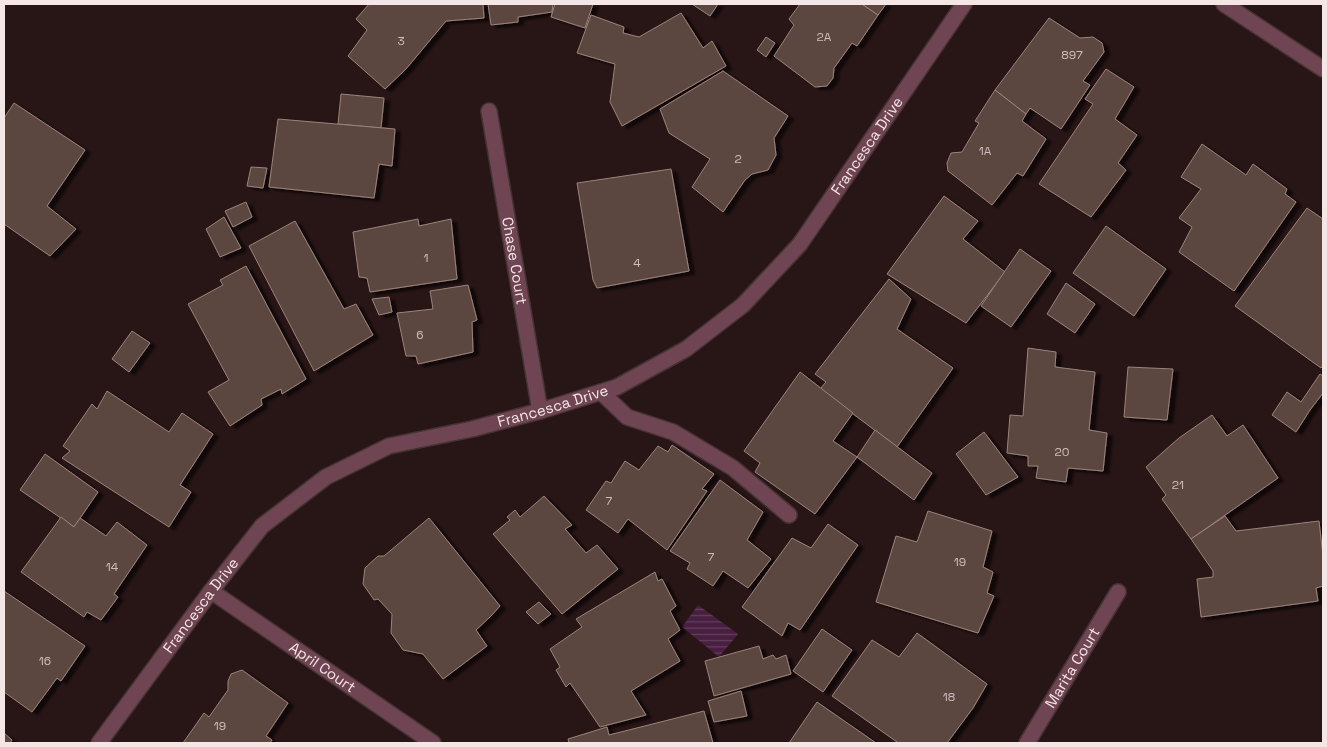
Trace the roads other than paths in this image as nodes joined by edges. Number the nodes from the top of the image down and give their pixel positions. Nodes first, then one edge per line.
1 (964, 4) edge
2 (1224, 4) edge
3 (1323, 69) edge
4 (489, 110) dead end
5 (601, 392) junction
6 (540, 411) junction
7 (789, 515) dead end
8 (211, 591) junction
9 (1118, 592) dead end
10 (99, 743) edge
11 (433, 743) edge
12 (1027, 743) edge

1 - 5 street, Francesca Drive
2 - 3 street
4 - 6 street, Chase Court
5 - 6 street, Francesca Drive
5 - 7 street
6 - 8 street, Francesca Drive
8 - 10 street, Francesca Drive
8 - 11 street, April Court
9 - 12 street, Marita Court

